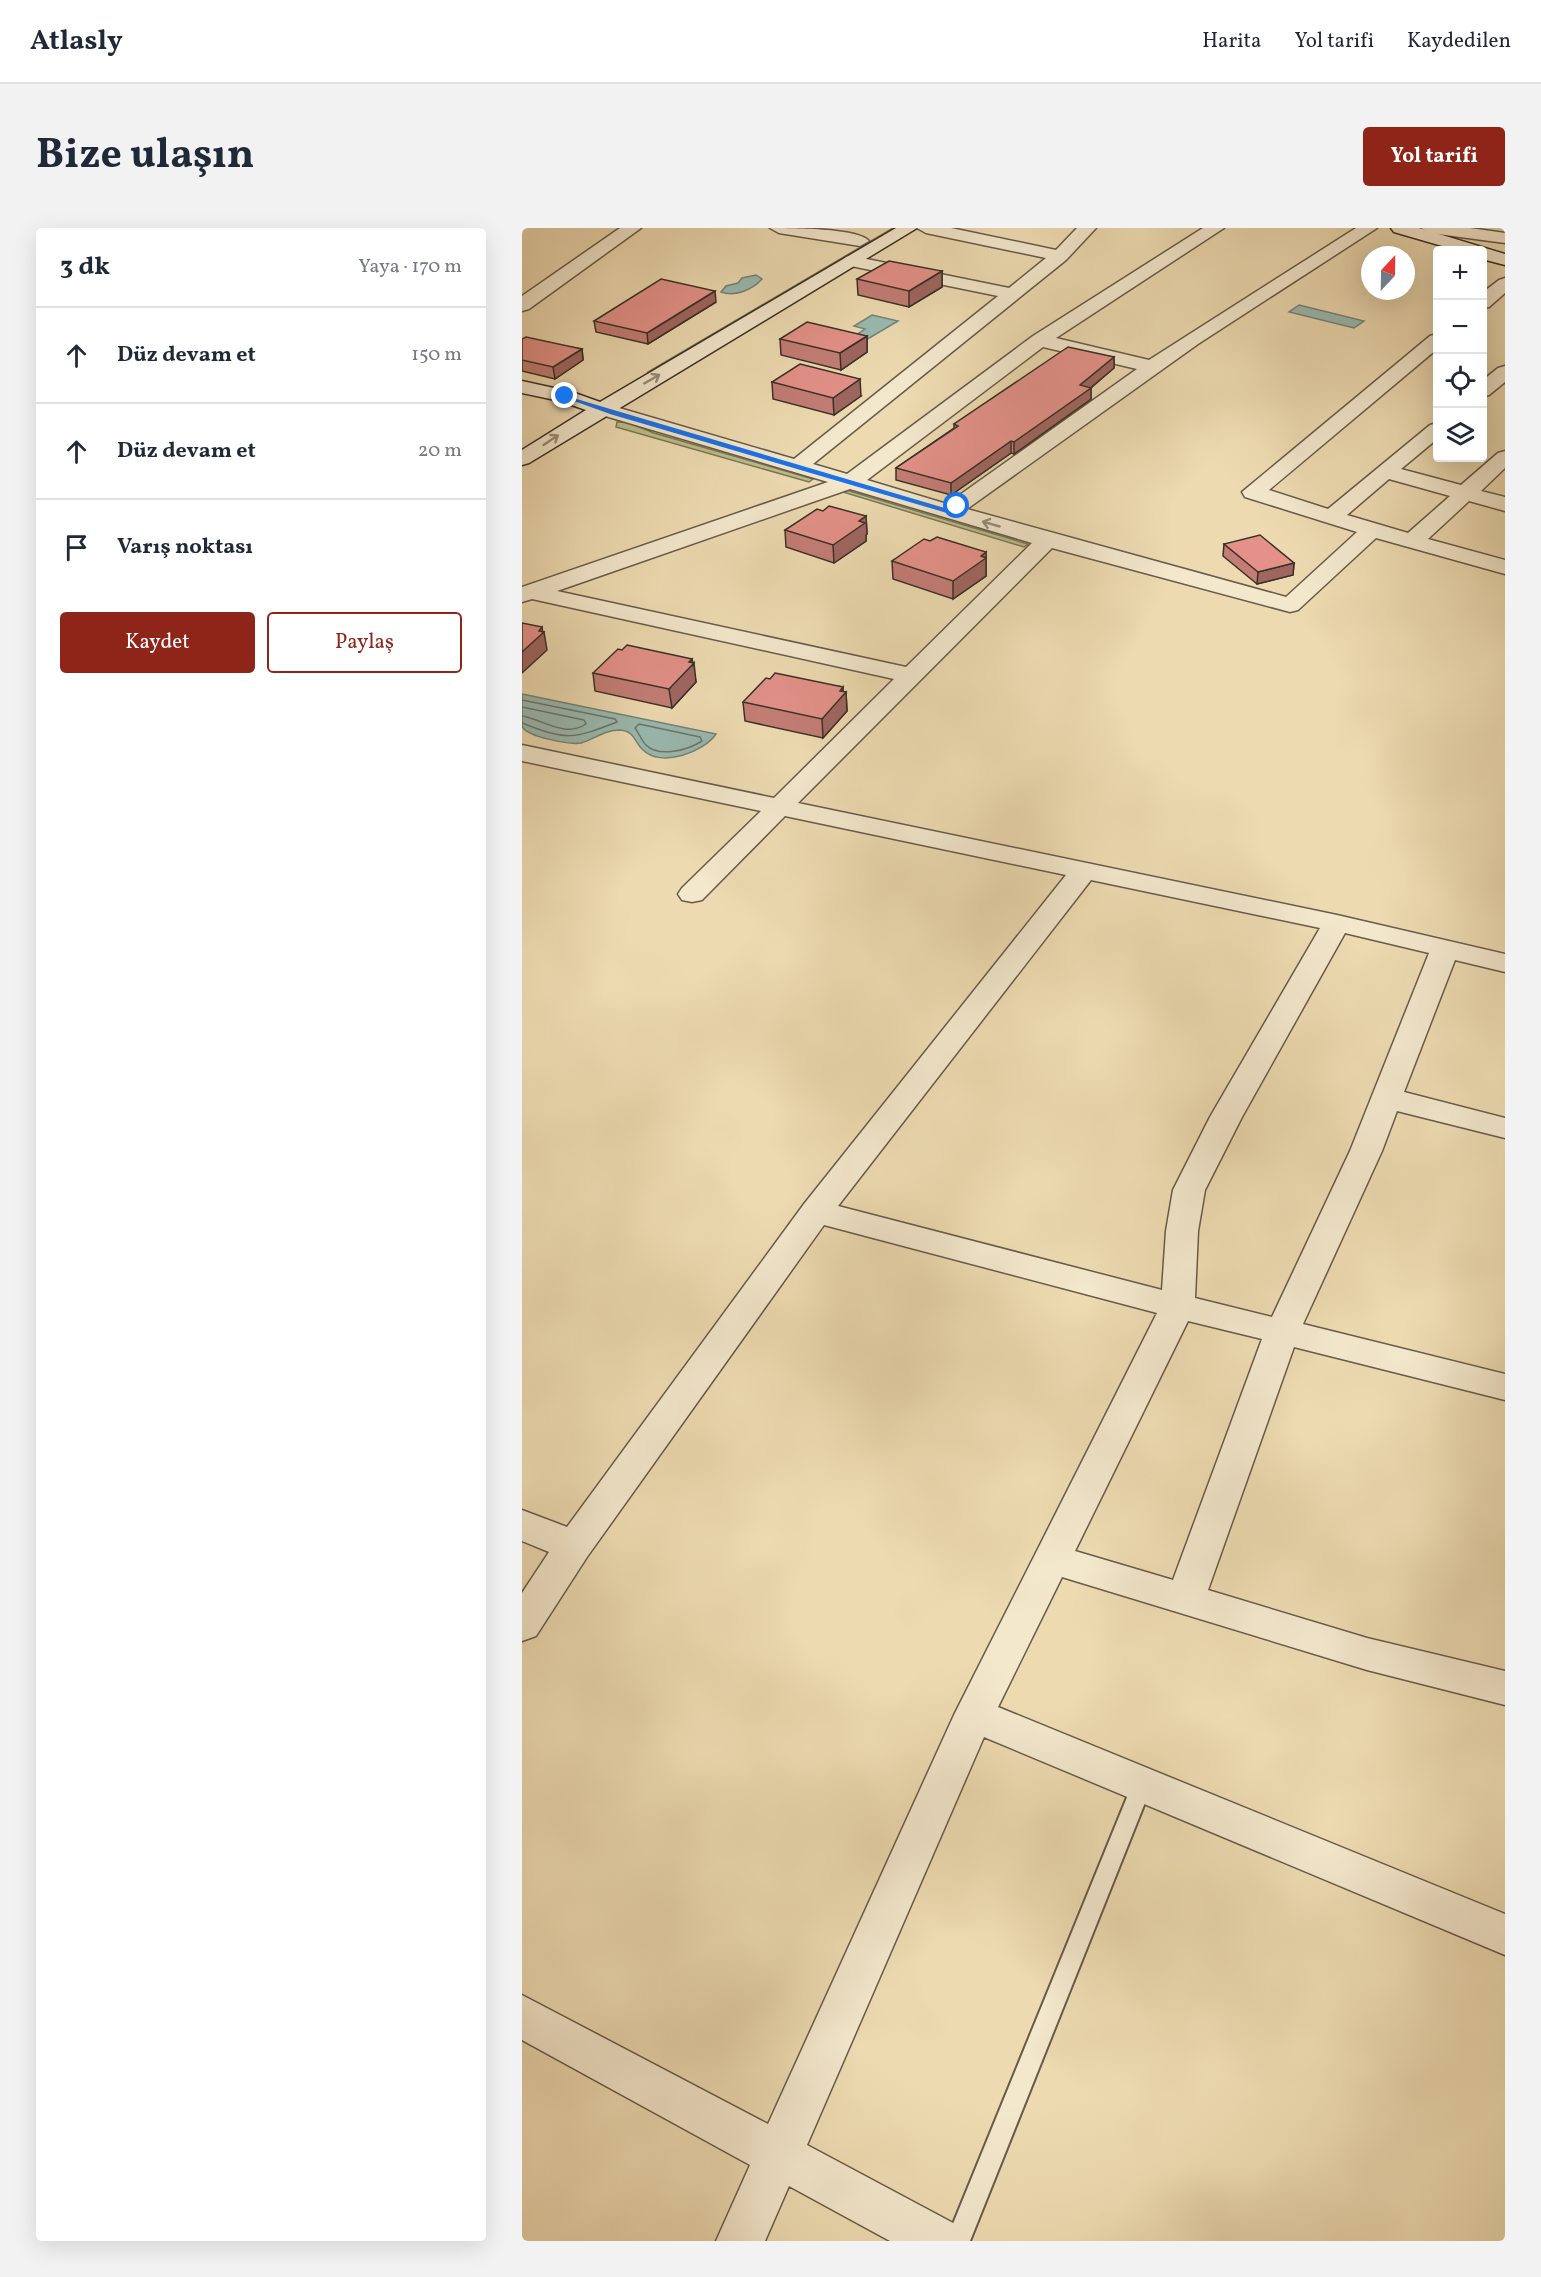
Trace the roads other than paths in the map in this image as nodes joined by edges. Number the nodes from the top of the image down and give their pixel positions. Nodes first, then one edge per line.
1 (632, 228) edge
2 (779, 228) edge
3 (882, 228) edge
4 (908, 228) edge
5 (926, 228) edge
6 (1087, 228) edge
7 (1215, 228) edge
8 (1368, 228) edge
9 (1400, 228) edge
10 (1430, 228) edge
11 (1505, 238) edge
12 (860, 241) junction
13 (1460, 246) edge
14 (1487, 255) edge
15 (1060, 256) junction
16 (1505, 260) edge
17 (852, 261) junction
18 (1505, 284) edge
19 (1014, 294) junction
20 (1486, 300) edge
21 (522, 305) edge
22 (1040, 340) junction
23 (1433, 343) edge
24 (1152, 367) junction
25 (1505, 372) edge
26 (522, 387) edge
27 (1487, 387) edge
28 (522, 400) edge
29 (602, 409) junction
30 (575, 412) junction
31 (1433, 432) edge
32 (522, 437) edge
33 (1505, 457) edge
34 (522, 459) edge
35 (797, 467) junction
36 (1387, 472) junction
37 (848, 483) junction
38 (817, 493) junction
39 (1465, 493) junction
40 (1505, 504) edge
41 (949, 512) junction
42 (1331, 517) junction
43 (1372, 530) junction
44 (1413, 541) junction
45 (986, 544) dead end
46 (1028, 549) junction
47 (1505, 567) edge
48 (527, 593) edge
49 (910, 675) junction
50 (522, 753) edge
51 (780, 807) junction
52 (1084, 870) junction
53 (692, 894) dead end
54 (1337, 923) junction
55 (1445, 949) junction
56 (1505, 963) edge
57 (1387, 1098) junction
58 (1505, 1128) edge
59 (816, 1212) junction
60 (1178, 1306) junction
61 (1282, 1332) junction
62 (1505, 1387) edge
63 (522, 1525) edge
64 (574, 1546) junction
65 (1052, 1560) junction
66 (1185, 1600) junction
67 (522, 1625) edge
68 (1505, 1688) edge
69 (974, 1715) junction
70 (1142, 1785) junction
71 (1505, 1935) edge
72 (522, 2016) edge
73 (778, 2155) junction
74 (740, 2241) edge
75 (938, 2241) edge
76 (958, 2241) edge

1 - 21 street
2 - 12 street
3 - 12 street
4 - 17 street
5 - 15 street
6 - 15 street
7 - 22 street
8 - 24 street
9 - 13 street
10 - 11 street
12 - 30 street
14 - 16 street
15 - 19 street
17 - 19 street
29 -> 17 street
18 - 20 street
19 - 35 street
22 - 24 street
22 - 37 street
23 - 42 street
24 - 41 street
25 - 27 street
26 - 30 street
28 - 30 street
29 - 30 street
29 - 35 street
30 - 32 street
34 -> 30 street
30 - 38 street
31 - 36 street
33 - 39 street
35 - 37 street
36 - 39 street
36 - 42 street
37 - 38 street
37 - 41 street
38 - 45 street
38 - 48 street
39 - 40 street
39 - 44 street
46 -> 41 street
42 - 43 street
43 - 44 street
43 - 46 street
44 - 47 street
46 - 49 street
48 - 49 street
49 - 51 street
50 - 51 street
51 - 52 street
51 - 53 street
52 - 54 street
52 - 59 street
54 - 55 street
54 - 60 street
55 - 56 street
55 - 57 street
57 - 58 street
57 - 61 street
59 - 60 street
59 - 64 street
60 - 61 street
60 - 65 street
61 - 62 street
61 - 66 street
63 - 64 street
64 - 67 street
65 - 66 street
65 - 69 street
66 - 68 street
69 - 70 street
69 - 73 street
70 - 71 street
70 - 76 lane
72 - 73 street
73 - 74 street
73 - 75 street

